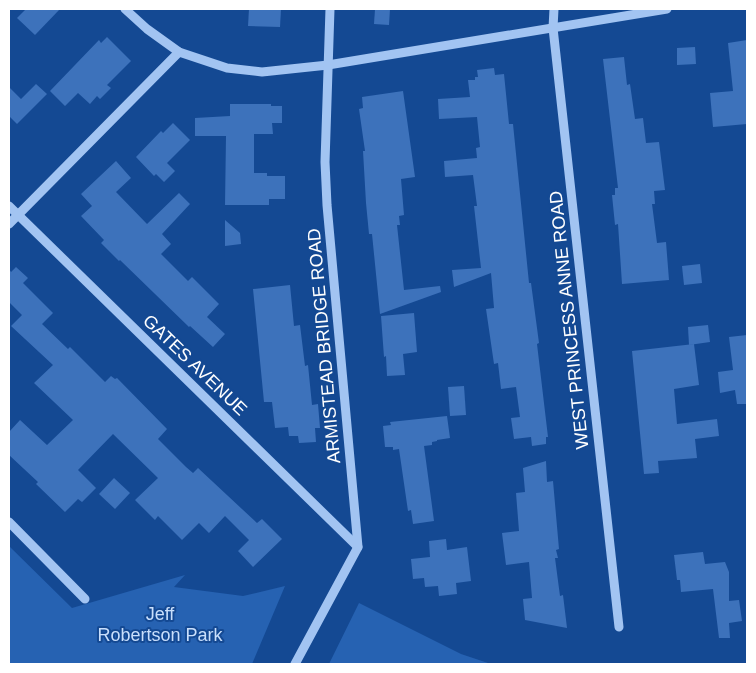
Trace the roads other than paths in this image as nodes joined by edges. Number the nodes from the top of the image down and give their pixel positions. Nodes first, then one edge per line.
1 (125, 9) edge
2 (330, 9) edge
3 (554, 9) edge
4 (668, 9) edge
5 (553, 28) junction
6 (179, 52) junction
7 (328, 65) junction
8 (9, 206) edge
9 (18, 215) junction
10 (9, 224) edge
11 (9, 522) edge
12 (358, 547) junction
13 (85, 598) dead end
14 (619, 627) dead end
15 (295, 664) edge

1 - 6 street
2 - 7 street, ARMISTEAD BRIDGE ROAD
3 - 5 street, WEST PRINCESS ANNE ROAD
4 - 5 street
5 - 7 street
5 - 14 street, WEST PRINCESS ANNE ROAD
6 - 7 street
6 - 9 street
7 - 12 street, ARMISTEAD BRIDGE ROAD
8 - 9 street, GATES AVENUE
9 - 10 street
9 - 12 street, GATES AVENUE
11 - 13 street
12 - 15 street

